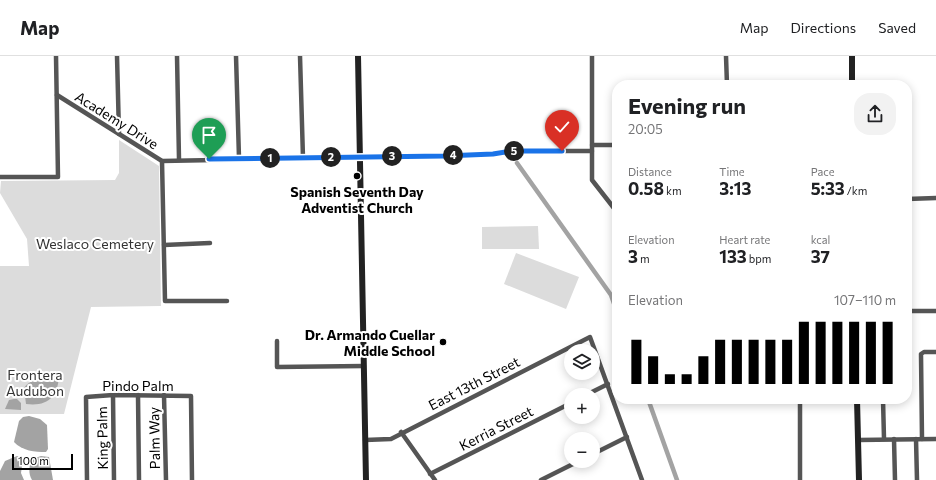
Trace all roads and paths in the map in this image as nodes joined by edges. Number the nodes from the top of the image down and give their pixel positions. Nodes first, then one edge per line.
1 (56, 56) edge
2 (117, 56) edge
3 (177, 56) edge
4 (236, 56) edge
5 (300, 56) edge
6 (358, 56) edge
7 (592, 56) edge
8 (726, 56) edge
9 (852, 56) edge
10 (727, 80) edge
11 (852, 80) edge
12 (57, 95) junction
13 (119, 134) junction
14 (612, 146) edge
15 (592, 148) junction
16 (360, 157) junction
17 (239, 158) junction
18 (303, 158) junction
19 (179, 159) junction
20 (162, 161) junction
21 (0, 177) edge
22 (936, 198) edge
23 (912, 199) edge
24 (612, 206) edge
25 (210, 243) dead end
26 (164, 245) junction
27 (228, 301) dead end
28 (912, 311) edge
29 (936, 311) edge
30 (277, 341) dead end
31 (936, 352) edge
32 (364, 366) junction
33 (608, 384) junction
34 (600, 388) edge
35 (113, 395) junction
36 (138, 395) junction
37 (164, 395) junction
38 (612, 395) edge
39 (615, 404) edge
40 (800, 404) edge
41 (857, 404) edge
42 (883, 404) edge
43 (564, 407) edge
44 (401, 432) junction
45 (627, 437) junction
46 (894, 439) junction
47 (916, 439) junction
48 (922, 439) junction
49 (936, 439) edge
50 (365, 440) junction
51 (858, 440) junction
52 (884, 440) junction
53 (600, 450) edge
54 (565, 468) edge
55 (430, 474) junction
56 (88, 480) edge
57 (114, 480) edge
58 (139, 480) edge
59 (166, 480) edge
60 (192, 480) edge
61 (366, 480) edge
62 (435, 480) edge
63 (541, 480) edge
64 (642, 480) edge
65 (800, 480) edge
66 (859, 480) edge
67 (895, 480) edge
68 (917, 480) edge

1 - 12 street
2 - 13 street
3 - 19 street
4 - 17 street
5 - 18 street
6 - 16 street
7 - 15 street
8 - 10 street
9 - 11 street
12 - 13 street, Academy Drive
12 - 21 street
13 - 20 street, Academy Drive
14 - 15 street, Academy Drive
15 - 16 street, Academy Drive
15 - 24 street
16 - 18 street, Academy Drive
16 - 32 street
17 - 18 street, Academy Drive
17 - 19 street, Academy Drive
19 - 20 street, Academy Drive
20 - 26 street
22 - 23 street
25 - 26 street
26 - 27 street
28 - 29 street
30 - 32 street
31 - 48 street
32 - 50 street
33 - 34 street
33 - 38 street
33 - 44 street, East 13th Street
35 - 36 street, Pindo Palm
35 - 56 street, Pindo Palm
35 - 57 street, King Palm
36 - 37 street, Pindo Palm
36 - 58 street
37 - 59 street, Palm Way
37 - 60 street, Pindo Palm
39 - 45 street
40 - 65 street
41 - 51 street
42 - 52 street
43 - 55 street, Kerria Street
44 - 50 street, East 13th Street
44 - 55 street
45 - 53 street
45 - 64 street
46 - 47 street
46 - 52 street
46 - 67 street
47 - 48 street
47 - 68 street
48 - 49 street
50 - 61 street
51 - 52 street
51 - 66 street
54 - 63 street
55 - 62 street

